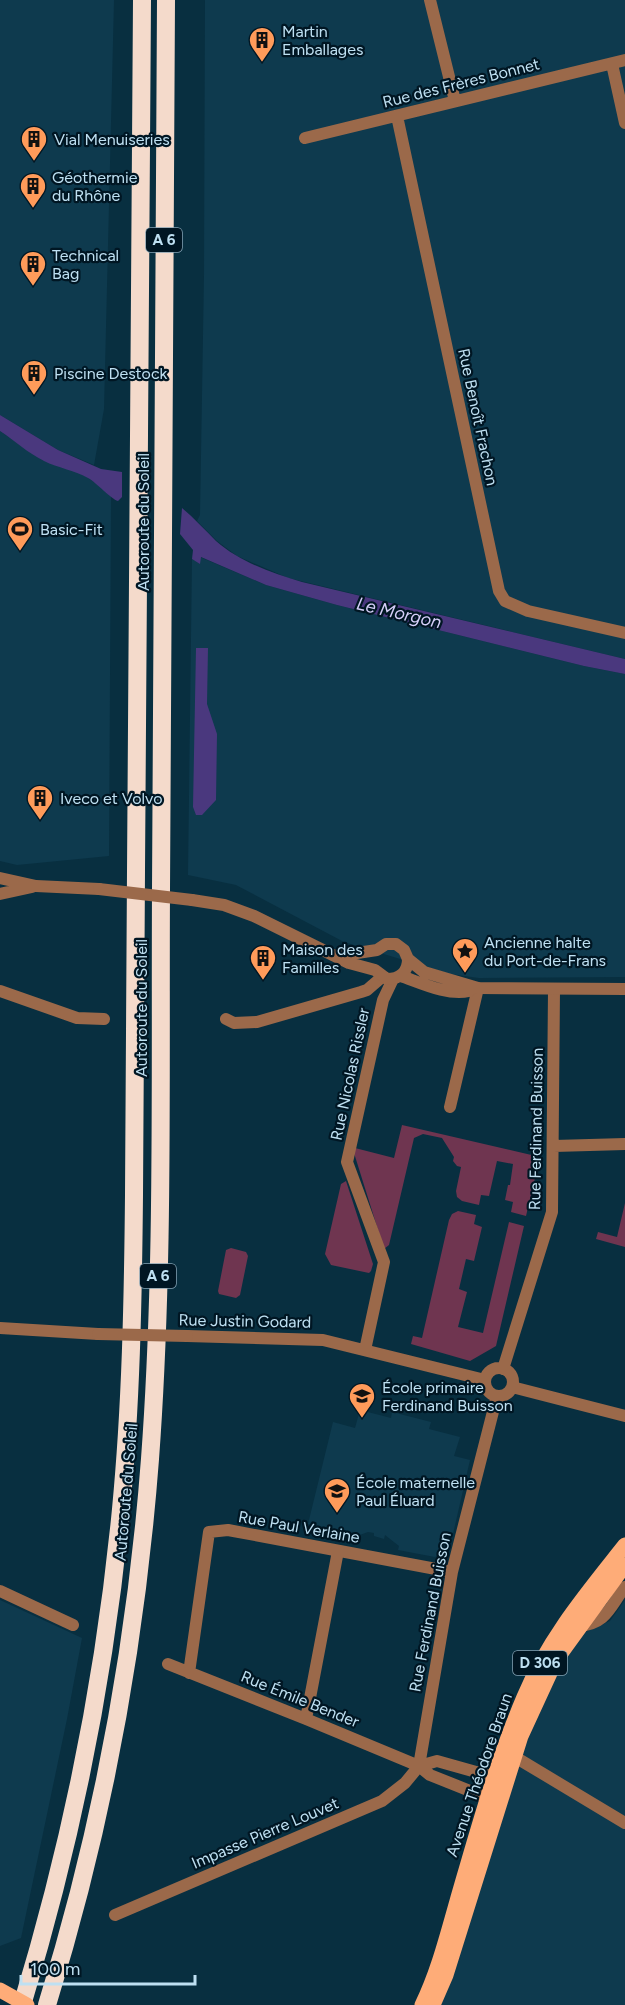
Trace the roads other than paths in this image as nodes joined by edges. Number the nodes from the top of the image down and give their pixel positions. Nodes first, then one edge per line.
1 (142, 0) edge
2 (166, 0) edge
3 (430, 0) edge
4 (625, 60) edge
5 (612, 64) junction
6 (454, 101) junction
7 (397, 116) junction
8 (625, 123) edge
9 (305, 138) dead end
10 (625, 633) edge
11 (0, 878) edge
12 (36, 886) junction
13 (0, 894) edge
14 (377, 950) junction
15 (337, 956) junction
16 (408, 959) junction
17 (388, 975) junction
18 (478, 988) junction
19 (625, 989) edge
20 (554, 990) junction
21 (0, 991) edge
22 (104, 1019) dead end
23 (226, 1019) dead end
24 (450, 1107) dead end
25 (625, 1144) edge
26 (554, 1146) junction
27 (0, 1328) edge
28 (365, 1350) junction
29 (503, 1369) junction
30 (485, 1380) junction
31 (512, 1387) junction
32 (497, 1395) junction
33 (625, 1416) edge
34 (625, 1545) edge
35 (338, 1551) junction
36 (625, 1565) edge
37 (452, 1572) junction
38 (625, 1587) edge
39 (0, 1591) edge
40 (73, 1625) dead end
41 (579, 1626) junction
42 (168, 1664) dead end
43 (189, 1673) junction
44 (306, 1719) junction
45 (515, 1757) junction
46 (419, 1766) junction
47 (501, 1779) junction
48 (494, 1801) junction
49 (625, 1823) edge
50 (115, 1915) dead end
51 (0, 1990) edge
52 (22, 2005) edge
53 (27, 2005) edge
54 (49, 2005) edge
55 (422, 2005) edge
56 (433, 2005) edge

1 - 52 highway, Autoroute du Soleil / A 6
2 - 54 highway, Autoroute du Soleil / A 6
3 - 6 street
4 - 5 street, Rue des Frères Bonnet
5 - 6 street, Rue des Frères Bonnet
5 - 8 street
6 - 7 street, Rue des Frères Bonnet
7 - 9 street, Rue des Frères Bonnet
7 - 10 street, Rue Benoît Frachon
11 - 12 street
12 - 13 street
12 - 15 street, bridge
14 - 15 street
14 - 16 street
14 - 17 street
15 - 17 street
16 - 17 street
16 - 18 street
17 - 18 street
17 - 23 street
17 - 28 street, Rue Nicolas Rissler
18 - 20 street
18 - 24 street
19 - 20 street
20 - 26 street, Rue Ferdinand Buisson
21 - 22 street
25 - 26 street
26 - 29 street, Rue Ferdinand Buisson
27 - 28 street, Rue Justin Godard, bridge
28 - 30 street, Rue Justin Godard
29 - 30 street
29 - 31 street
30 - 32 street
31 - 32 street
31 - 33 street
32 - 37 street, Rue Ferdinand Buisson
34 - 47 main road, Avenue Théodore Braun / D 306
35 - 37 street, Rue Paul Verlaine
35 - 43 street, Rue Paul Verlaine
35 - 44 street
36 - 41 main road, Avenue Théodore Braun / D 306
37 - 46 street, Rue Ferdinand Buisson
38 - 41 street
39 - 40 street
41 - 45 main road, Avenue Théodore Braun / D 306
42 - 43 street, Rue Émile Bender
43 - 44 street, Rue Émile Bender
44 - 46 street, Rue Émile Bender
45 - 47 main road, Avenue Théodore Braun / D 306
45 - 49 street
46 - 47 street, Rue Émile Bender
46 - 48 street, Rue Émile Bender
46 - 50 street, Impasse Pierre Louvet
47 - 48 main road, Avenue Théodore Braun / D 306
48 - 55 main road, Avenue Théodore Braun / D 306
48 - 56 main road, Avenue Théodore Braun / D 306
51 - 53 main road, bridge

